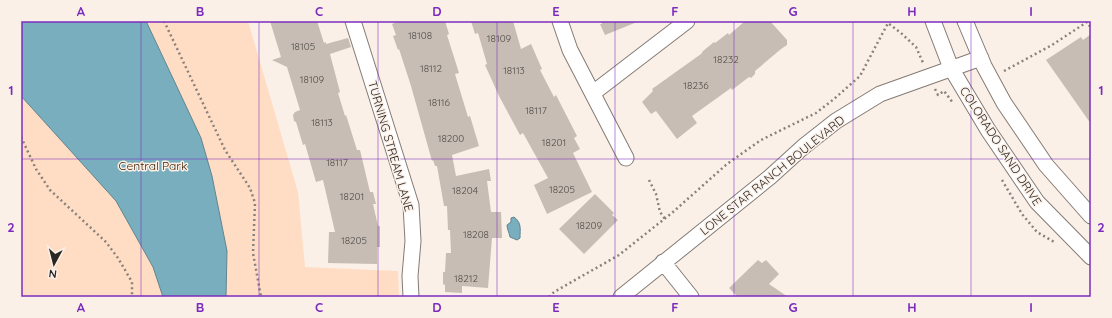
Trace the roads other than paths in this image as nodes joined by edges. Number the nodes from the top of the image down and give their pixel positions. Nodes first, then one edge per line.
1 (353, 21) edge
2 (560, 21) edge
3 (687, 21) edge
4 (933, 21) edge
5 (965, 21) edge
6 (981, 58) junction
7 (951, 68) junction
8 (592, 93) junction
9 (626, 158) dead end
10 (1091, 216) edge
11 (1091, 256) edge
12 (663, 262) junction
13 (411, 297) edge
14 (621, 297) edge
15 (691, 297) edge

1 - 13 street, TURNING STREAM LANE
2 - 8 street
3 - 8 street
4 - 7 street, COLORADO SAND DRIVE
5 - 6 street
6 - 7 street, LONE STAR RANCH BOULEVARD
6 - 10 street
7 - 11 street, COLORADO SAND DRIVE
7 - 12 street, LONE STAR RANCH BOULEVARD
8 - 9 street
12 - 14 street, LONE STAR RANCH BOULEVARD
12 - 15 street

